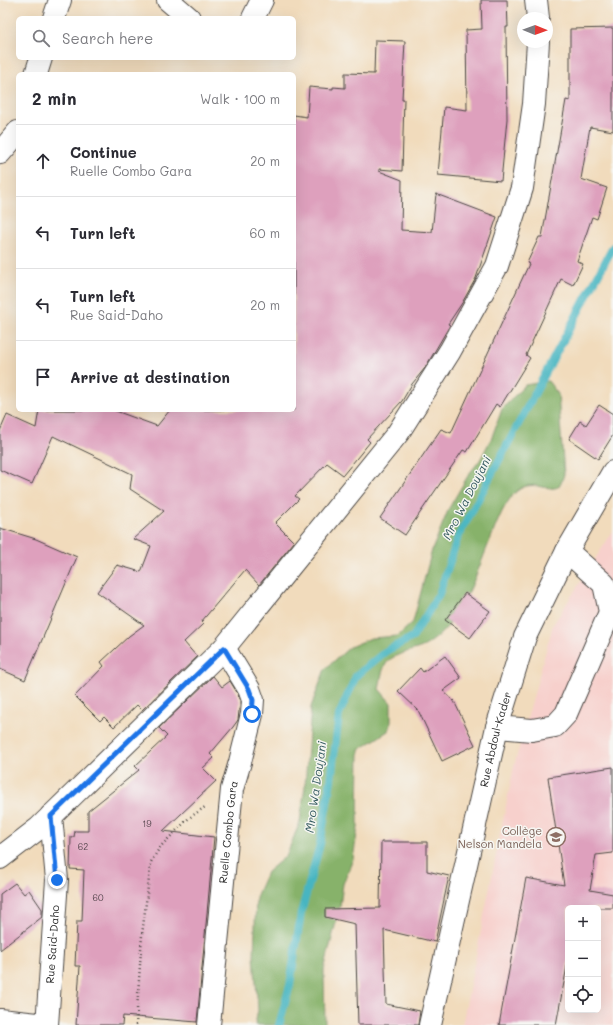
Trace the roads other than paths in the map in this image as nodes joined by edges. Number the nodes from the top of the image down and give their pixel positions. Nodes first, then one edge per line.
1 (60, 0) edge
2 (168, 0) edge
3 (262, 0) edge
4 (536, 0) edge
5 (537, 12) edge
6 (55, 16) edge
7 (187, 16) edge
8 (254, 16) edge
9 (538, 48) edge
10 (40, 60) edge
11 (37, 72) edge
12 (16, 134) edge
13 (0, 153) edge
14 (613, 472) edge
15 (567, 551) junction
16 (224, 648) junction
17 (497, 727) junction
18 (51, 816) junction
19 (0, 858) edge
20 (0, 1020) edge
21 (47, 1025) edge
22 (209, 1025) edge
23 (430, 1025) edge

1 - 6 street
2 - 7 street
3 - 8 street
4 - 5 street
9 - 16 street
10 - 11 street
12 - 13 street
14 - 15 street, Rue Abdoul-Kader
15 - 17 street, Rue Abdoul-Kader
15 - 17 street
16 - 18 street
16 - 22 street, Ruelle Combo Gara
17 - 23 street, Rue Abdoul-Kader
18 - 19 street
18 - 21 street, Rue Said-Daho
20 - 21 street

